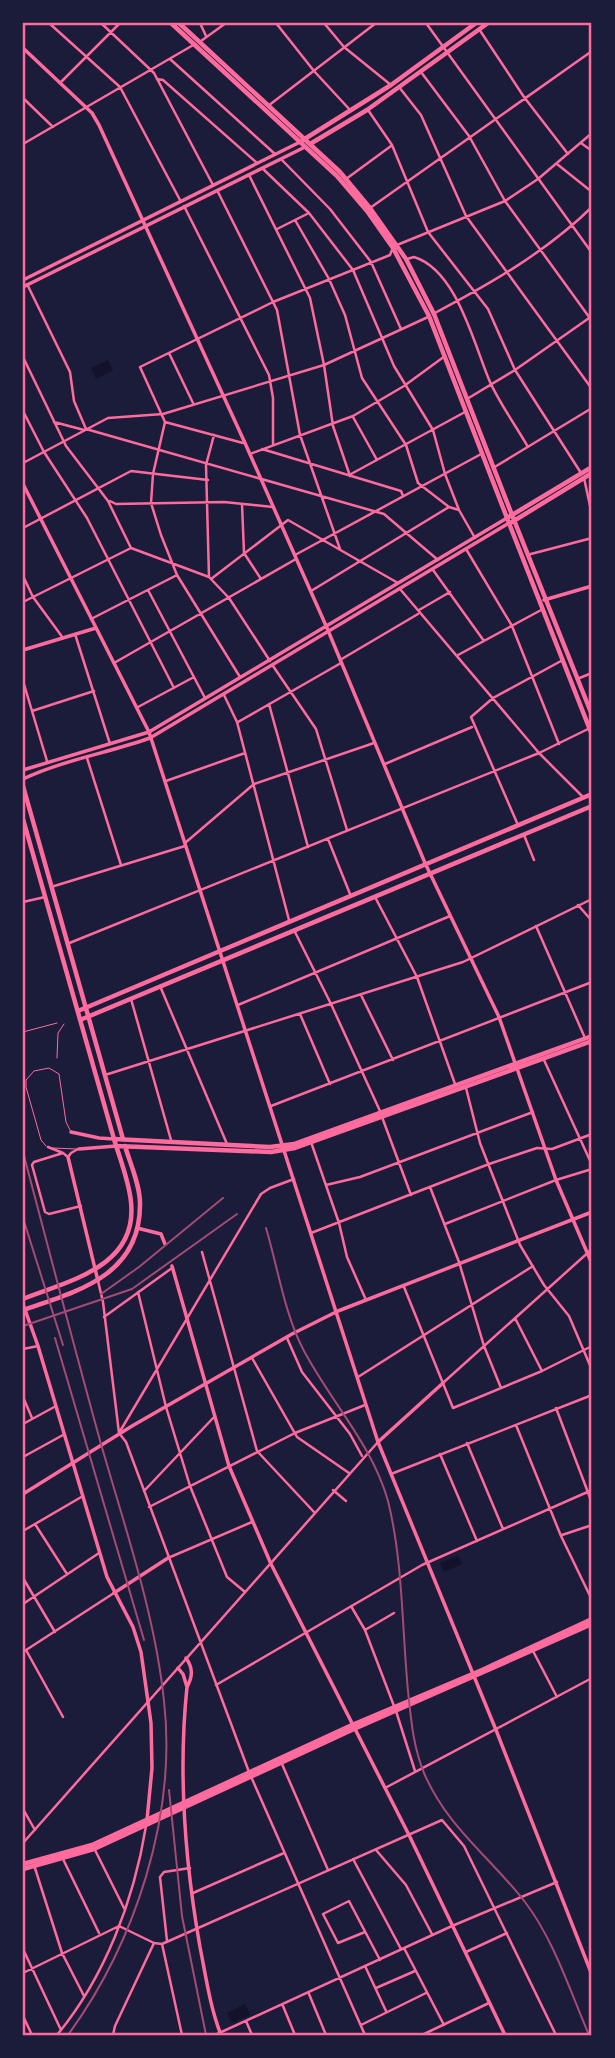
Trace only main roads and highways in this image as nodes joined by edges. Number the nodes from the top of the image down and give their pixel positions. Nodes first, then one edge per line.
1 (171, 23) edge
2 (179, 23) edge
3 (475, 23) edge
4 (488, 23) edge
5 (197, 43) junction
6 (302, 141) junction
7 (308, 146) junction
8 (395, 247) junction
9 (432, 315) junction
10 (592, 467) edge
11 (592, 473) edge
12 (582, 476) junction
13 (537, 507) junction
14 (511, 519) junction
15 (521, 538) junction
16 (543, 601) junction
17 (592, 715) edge
18 (592, 735) edge
19 (23, 786) edge
20 (592, 794) edge
21 (592, 806) edge
22 (23, 819) edge
23 (86, 1008) junction
24 (78, 1011) junction
25 (88, 1017) junction
26 (80, 1020) junction
27 (592, 1038) edge
28 (516, 1066) junction
29 (381, 1115) junction
30 (114, 1139) junction
31 (124, 1142) junction
32 (116, 1146) junction
33 (283, 1148) junction
34 (23, 1299) edge
35 (23, 1308) edge
36 (592, 1622) edge
37 (473, 1675) junction
38 (23, 1867) edge

1 - 5 main road
2 - 5 main road
3 - 6 main road
4 - 7 main road
5 - 6 main road
5 - 6 main road
6 - 7 main road
7 - 8 main road
7 - 8 main road
8 - 9 main road
8 - 9 main road
9 - 14 main road
9 - 14 main road
10 - 12 main road
11 - 12 main road
12 - 13 main road
12 - 14 main road
13 - 14 main road
13 - 15 main road
14 - 15 main road
14 - 16 main road
15 - 16 main road
16 - 17 main road
16 - 18 main road
19 - 23 main road
20 - 23 main road
21 - 25 main road
22 - 24 main road
23 - 24 main road
23 - 25 main road
24 - 26 main road
25 - 26 main road
25 - 31 main road
26 - 30 main road
27 - 28 main road
27 - 28 main road
28 - 29 main road
28 - 29 main road
29 - 33 main road
29 - 33 main road
30 - 31 main road
30 - 32 main road
31 - 32 main road
31 - 33 main road
31 - 33 main road
31 - 35 main road
32 - 34 main road
36 - 37 main road
36 - 37 main road
37 - 38 main road

